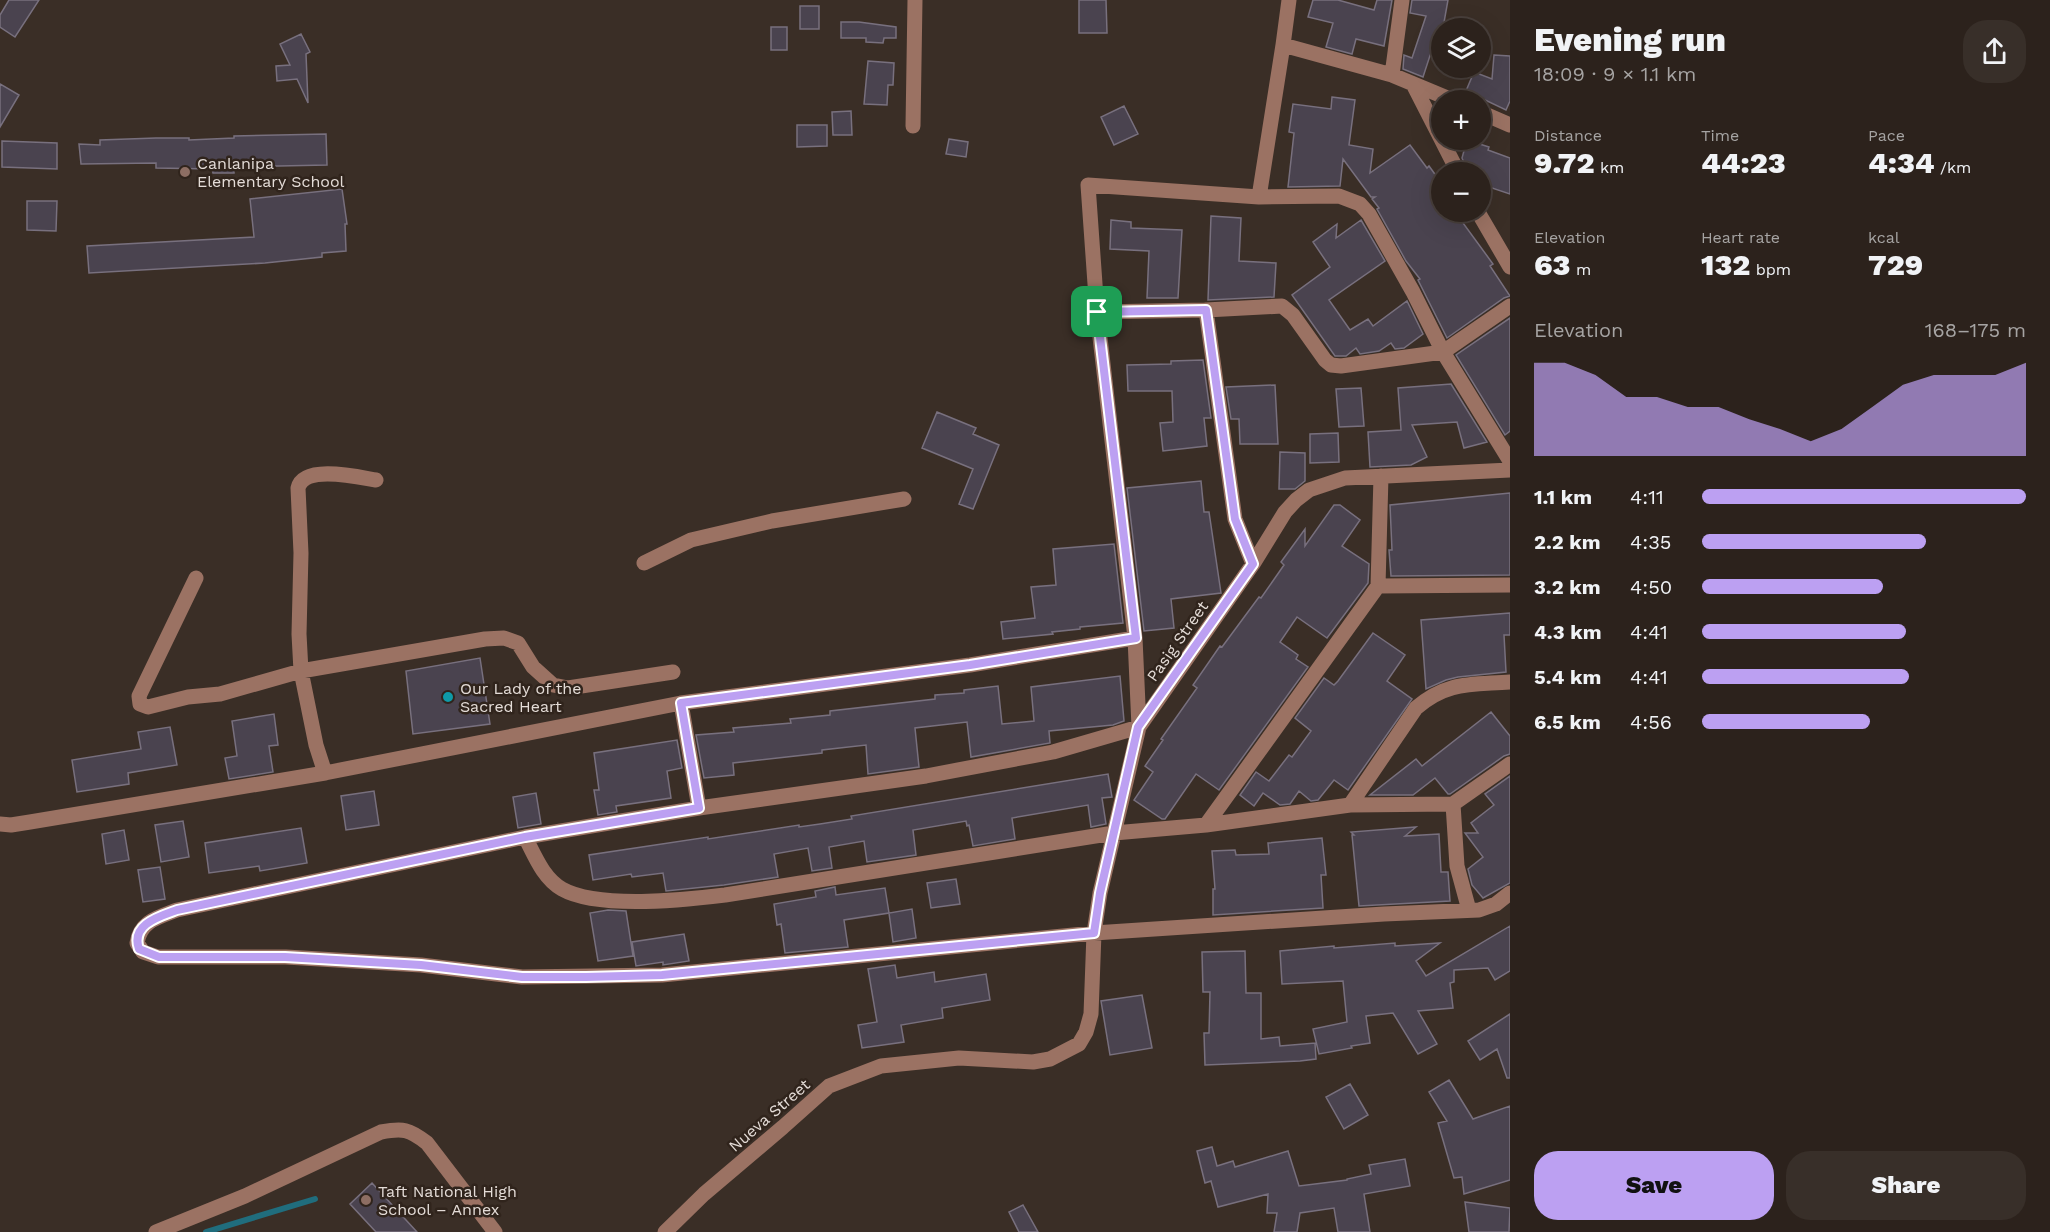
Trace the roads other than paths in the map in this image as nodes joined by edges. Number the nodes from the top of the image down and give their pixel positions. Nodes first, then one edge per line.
1 (915, 0) edge
2 (1289, 0) edge
3 (1402, 0) edge
4 (1283, 45) junction
5 (1392, 75) junction
6 (1413, 84) junction
7 (1431, 91) edge
8 (1491, 117) edge
9 (1510, 125) edge
10 (913, 126) dead end
11 (1453, 162) edge
12 (1259, 197) junction
13 (1484, 222) edge
14 (1510, 267) edge
15 (1510, 306) edge
16 (1206, 310) junction
17 (1097, 312) junction
18 (1443, 352) junction
19 (1510, 461) edge
20 (1510, 470) edge
21 (1381, 476) junction
22 (376, 480) dead end
23 (904, 499) dead end
24 (644, 563) dead end
25 (1253, 564) junction
26 (196, 578) dead end
27 (1510, 585) edge
28 (1378, 586) junction
29 (1136, 638) junction
30 (301, 671) junction
31 (673, 672) dead end
32 (1510, 682) edge
33 (681, 703) junction
34 (1138, 727) junction
35 (1510, 764) edge
36 (325, 773) junction
37 (1453, 804) junction
38 (1350, 805) junction
39 (699, 808) junction
40 (0, 824) edge
41 (1206, 825) junction
42 (1114, 833) junction
43 (525, 837) junction
44 (1510, 893) edge
45 (1469, 910) junction
46 (1094, 933) junction
47 (1086, 1032) joint
48 (156, 1232) edge
49 (495, 1232) edge
50 (664, 1232) edge

1 - 10 street
2 - 4 street
3 - 5 street
4 - 5 street
4 - 12 street
5 - 6 street
6 - 7 street
6 - 11 street
8 - 9 street
12 - 17 street
12 - 18 street
13 - 14 street
15 - 18 street
16 - 17 street
16 - 18 street
16 - 25 street
17 - 29 street
18 - 19 street
20 - 21 street, Pasig Street
21 - 25 street, Pasig Street
21 - 28 street
22 - 30 street
23 - 24 street
25 - 34 street, Pasig Street
26 - 30 street
27 - 28 street
28 - 41 street
29 - 33 street
29 - 34 street
30 - 31 street
30 - 36 street
32 - 38 street
33 - 36 street
33 - 39 street
34 - 39 street
34 - 42 street, Pasig Street
35 - 37 street
36 - 40 street
37 - 38 street
37 - 45 street
38 - 41 street
39 - 43 street
41 - 42 street
42 - 43 street
42 - 46 street, Pasig Street
43 - 46 street
44 - 45 street
45 - 46 street
46 - 47 street, Pasig Street
47 - 50 street, Nueva Street
48 - 49 street

